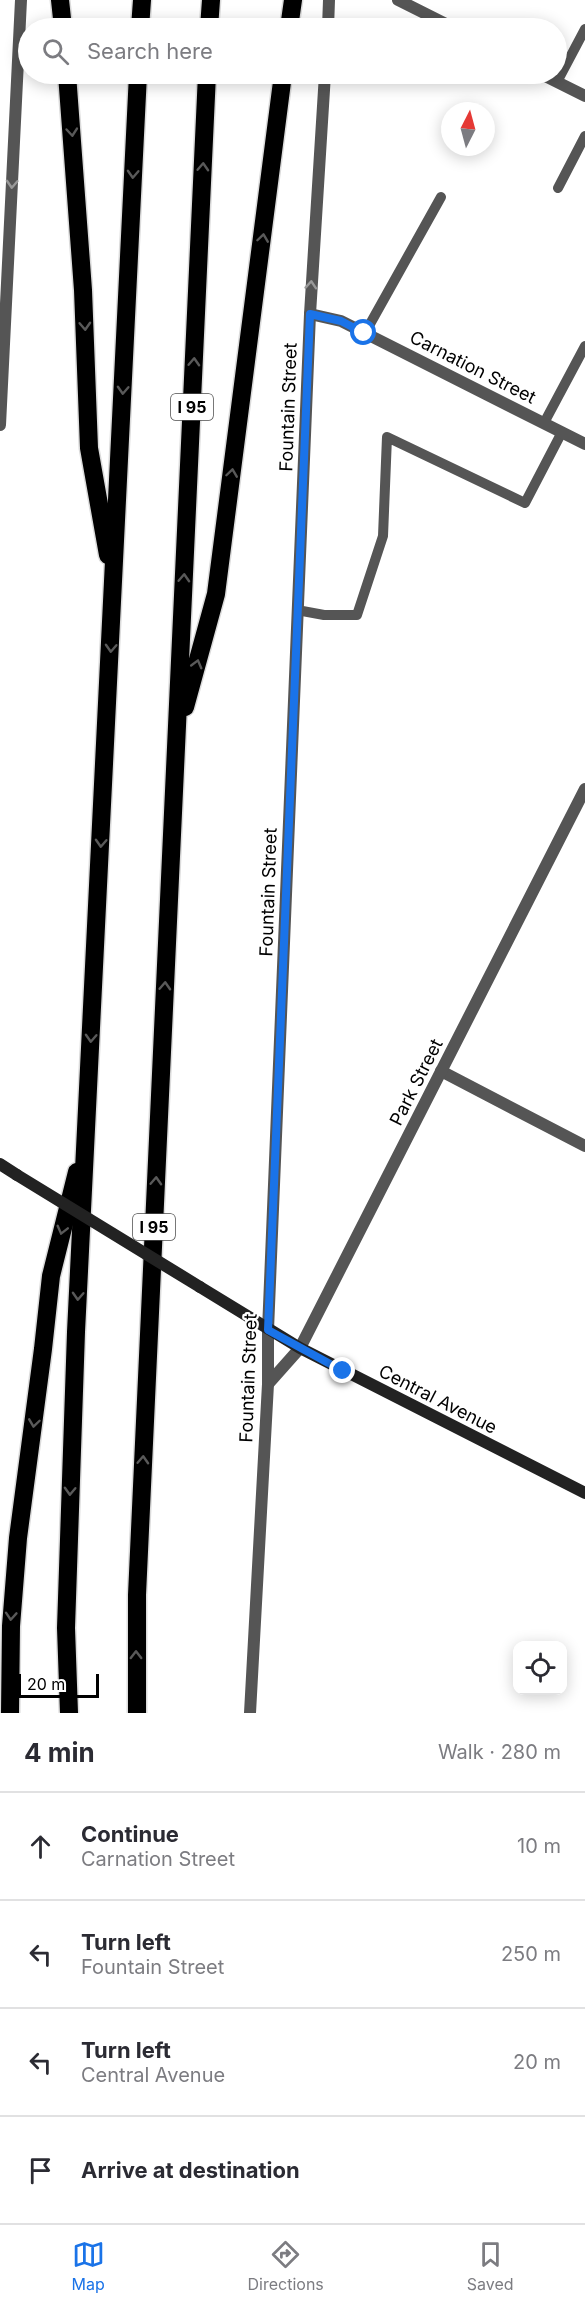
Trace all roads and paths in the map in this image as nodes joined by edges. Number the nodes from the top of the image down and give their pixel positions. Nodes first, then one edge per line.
1 (21, 0) edge
2 (60, 0) edge
3 (142, 0) edge
4 (211, 0) edge
5 (293, 0) edge
6 (329, 0) edge
7 (404, 1) edge
8 (20, 18) edge
9 (62, 18) edge
10 (141, 18) edge
11 (210, 18) edge
12 (290, 18) edge
13 (328, 18) edge
14 (435, 18) edge
15 (585, 29) edge
16 (18, 50) edge
17 (567, 63) edge
18 (68, 84) edge
19 (138, 84) edge
20 (207, 84) edge
21 (282, 84) edge
22 (324, 84) edge
23 (561, 84) edge
24 (585, 96) edge
25 (585, 136) edge
26 (558, 188) dead end
27 (441, 196) dead end
28 (310, 314) junction
29 (2, 319) edge
30 (364, 333) junction
31 (585, 346) edge
32 (544, 423) junction
33 (0, 425) edge
34 (562, 432) junction
35 (585, 444) edge
36 (114, 590) junction
37 (297, 610) junction
38 (176, 741) junction
39 (584, 792) edge
40 (441, 1071) junction
41 (86, 1132) junction
42 (585, 1146) edge
43 (0, 1164) edge
44 (268, 1330) junction
45 (300, 1348) junction
46 (268, 1384) junction
47 (585, 1493) edge
48 (10, 1713) edge
49 (69, 1713) edge
50 (137, 1713) edge
51 (250, 1713) edge

1 -> 8 street
2 - 9 highway
3 - 10 highway
4 - 11 highway
5 - 12 highway
6 - 13 street
7 - 14 street
15 - 17 lane
16 -> 29 street
18 -> 36 highway
19 -> 36 highway
38 -> 20 highway, I 95
38 -> 21 highway
28 -> 22 street, Fountain Street
23 - 24 street
25 - 26 lane
27 - 30 lane
28 - 30 street, Carnation Street
28 - 37 street, Fountain Street
29 - 33 street
30 - 32 street, Carnation Street
31 - 32 lane
32 - 34 street, Carnation Street
34 - 35 street, Carnation Street
34 - 37 lane
36 -> 41 highway
37 - 44 street, Fountain Street
50 -> 38 highway, I 95
39 - 40 street, Park Street
40 - 42 street
40 - 45 street, Park Street
41 -> 48 highway
41 -> 49 highway
43 - 44 main road, Central Avenue, bridge
44 - 45 main road, Central Avenue
44 - 46 street, Fountain Street
45 - 46 street, Park Street
45 - 47 main road, Central Avenue
46 - 51 street, Fountain Street

